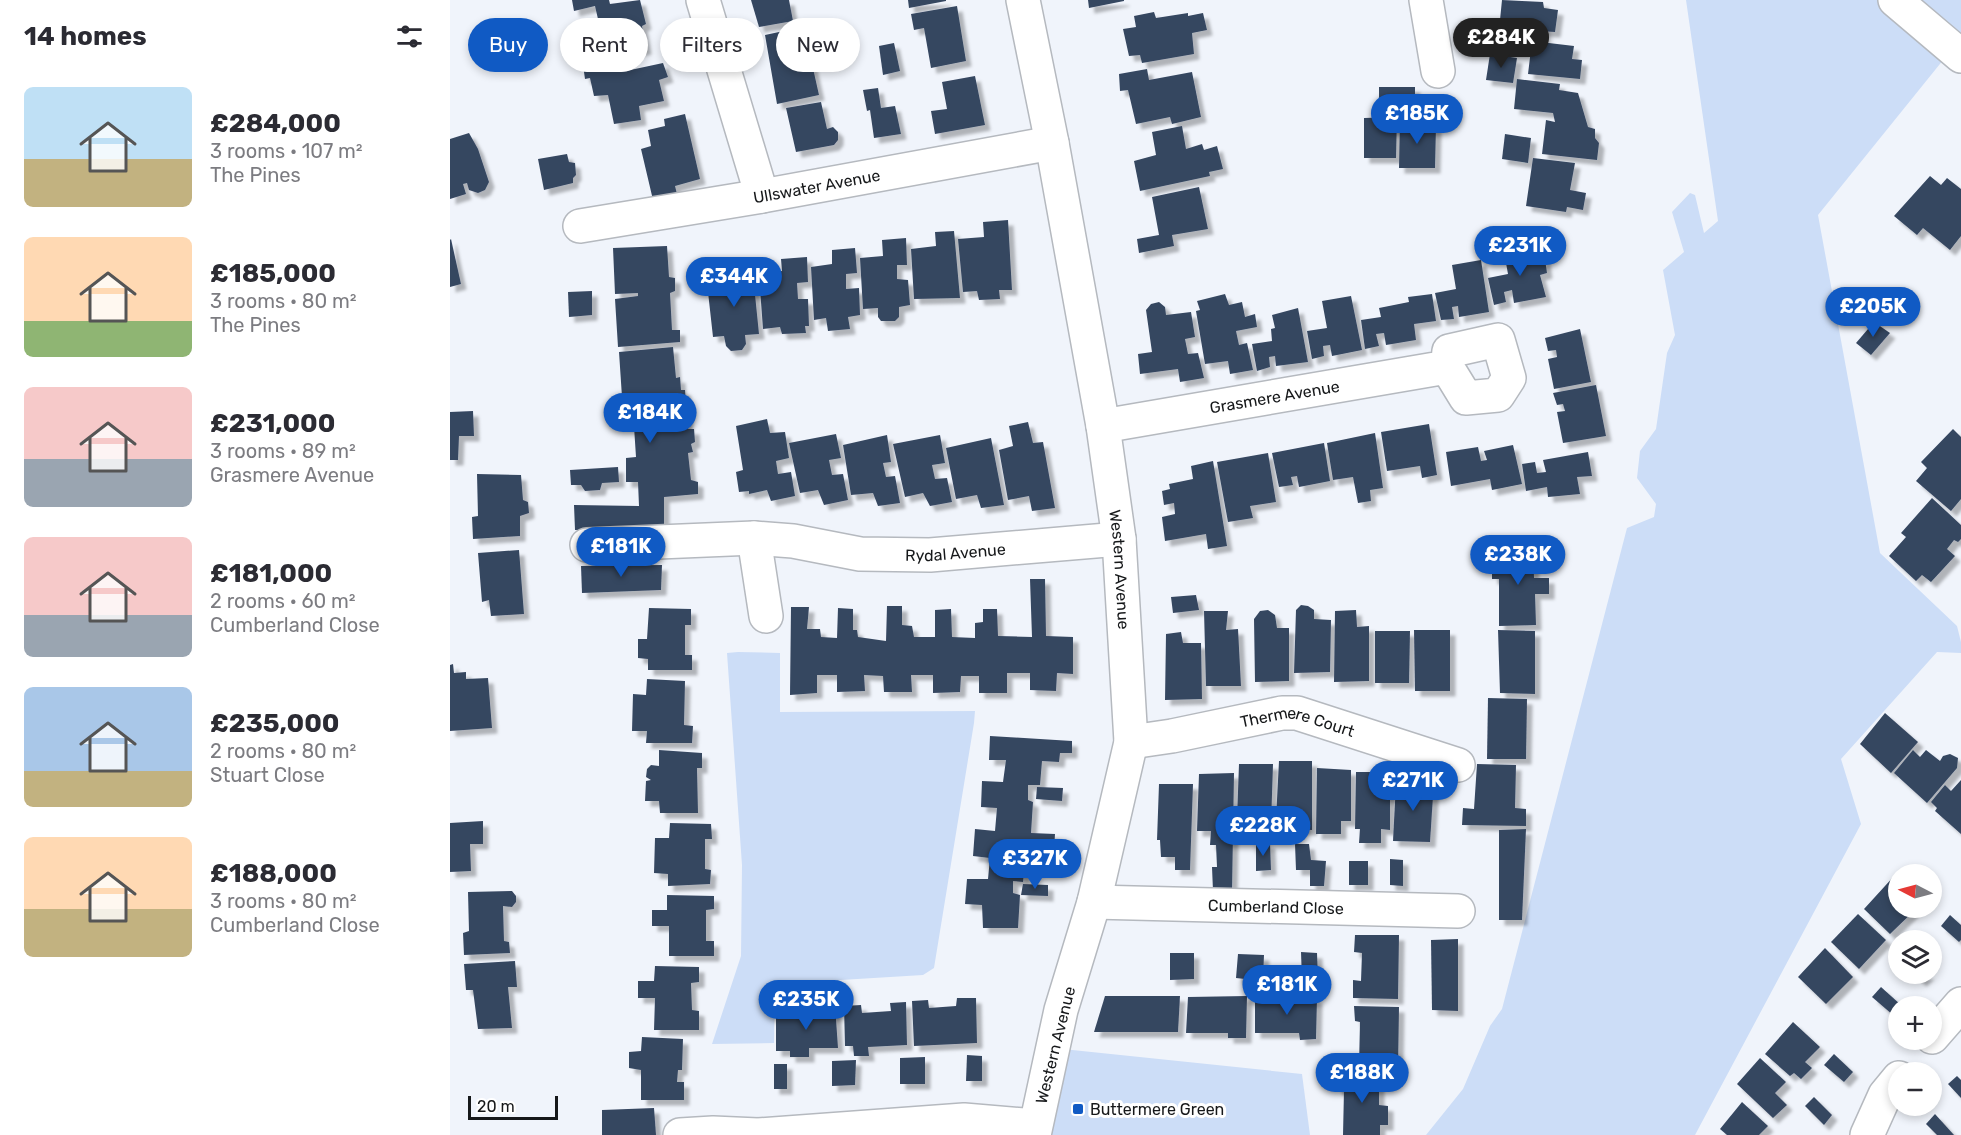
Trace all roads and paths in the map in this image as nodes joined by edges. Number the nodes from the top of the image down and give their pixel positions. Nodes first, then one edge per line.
1 (703, 0) edge
2 (1023, 0) edge
3 (1426, 0) edge
4 (1895, 0) edge
5 (1961, 56) edge
6 (1438, 71) dead end
7 (1052, 143) junction
8 (762, 196) junction
9 (580, 226) dead end
10 (1447, 368) dead end
11 (1103, 426) junction
12 (754, 538) junction
13 (1119, 539) junction
14 (587, 545) dead end
15 (766, 616) dead end
16 (1131, 741) junction
17 (1458, 765) dead end
18 (1094, 902) junction
19 (1458, 911) dead end
20 (1961, 1004) edge
21 (1942, 1026) edge
22 (1921, 1050) edge
23 (1911, 1062) edge
24 (1888, 1091) edge
25 (1035, 1130) edge
26 (680, 1135) edge
27 (1867, 1135) edge

1 - 8 street
2 - 7 street, Western Avenue
3 - 6 street
4 - 5 street
7 - 8 street, Ullswater Avenue
7 - 11 street, Western Avenue
8 - 9 street, Ullswater Avenue
10 - 11 street, Grasmere Avenue
11 - 13 street, Western Avenue
12 - 13 street, Rydal Avenue
12 - 14 street, Rydal Avenue
12 - 15 street
13 - 16 street, Western Avenue
16 - 17 street, Thermere Court
16 - 18 street, Western Avenue
18 - 19 street, Cumberland Close
18 - 25 street, Western Avenue
20 - 21 street
22 - 23 street
24 - 27 street
25 - 26 street

